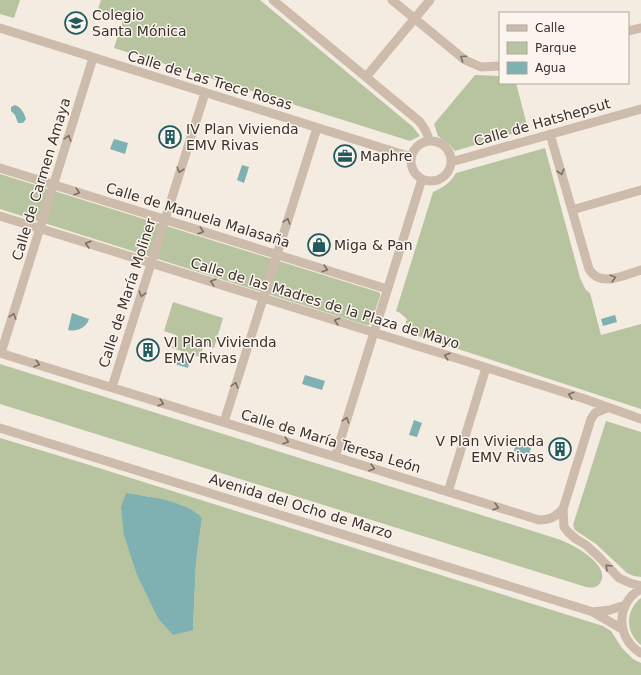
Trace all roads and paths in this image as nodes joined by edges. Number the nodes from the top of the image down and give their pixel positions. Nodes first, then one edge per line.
1 (273, 0) edge
2 (392, 0) edge
3 (430, 0) edge
4 (415, 19) junction
5 (0, 28) edge
6 (641, 28) edge
7 (629, 31) edge
8 (93, 58) junction
9 (499, 66) edge
10 (366, 77) junction
11 (204, 93) junction
12 (641, 108) edge
13 (317, 128) junction
14 (550, 134) junction
15 (429, 141) junction
16 (411, 157) junction
17 (451, 162) junction
18 (0, 168) edge
19 (422, 179) junction
20 (54, 184) junction
21 (641, 190) edge
22 (572, 210) junction
23 (0, 216) edge
24 (165, 219) junction
25 (40, 228) junction
26 (276, 254) junction
27 (152, 263) junction
28 (641, 270) edge
29 (387, 289) junction
30 (262, 298) junction
31 (374, 333) junction
32 (0, 353) edge
33 (486, 368) junction
34 (112, 387) junction
35 (585, 399) junction
36 (607, 408) junction
37 (591, 419) junction
38 (641, 419) edge
39 (224, 422) junction
40 (0, 428) edge
41 (335, 457) junction
42 (448, 492) junction
43 (563, 509) junction
44 (641, 588) edge
45 (625, 605) junction
46 (593, 612) junction
47 (622, 629) junction
48 (641, 653) edge

1 - 10 street
2 - 4 street
3 - 4 street
9 -> 4 street
4 - 10 street
5 - 8 street, Calle de Las Trece Rosas
6 - 7 street
8 - 11 street, Calle de Las Trece Rosas
20 -> 8 street, Calle de Carmen Amaya
10 - 15 street
11 - 13 street, Calle de Las Trece Rosas
11 -> 24 street, Calle de María Moliner
12 - 14 street, Calle de Hatshepsut
13 - 16 street, Calle de Las Trece Rosas
26 -> 13 street
14 - 17 street, Calle de Hatshepsut
14 -> 22 street
15 - 16 street
15 - 17 street
16 - 19 street
17 - 19 street
18 - 20 street, Calle de Manuela Malasaña
19 - 29 street
20 -> 24 street, Calle de Manuela Malasaña
20 - 25 street, Calle de Carmen Amaya
21 - 22 street
22 -> 28 street
23 - 25 street, Calle de las Madres de la Plaza de Mayo
24 -> 26 street, Calle de Manuela Malasaña
24 - 27 street, Calle de María Moliner
27 -> 25 street, Calle de las Madres de la Plaza de Mayo
32 -> 25 street, Calle de Carmen Amaya
26 -> 29 street, Calle de Manuela Malasaña
26 - 30 street
30 -> 27 street, Calle de las Madres de la Plaza de Mayo
27 -> 34 street, Calle de María Moliner
29 - 31 street
31 -> 30 street, Calle de las Madres de la Plaza de Mayo
39 -> 30 street
33 -> 31 street, Calle de las Madres de la Plaza de Mayo
41 -> 31 street
32 -> 34 street, Calle de María Teresa León
35 -> 33 street, Calle de las Madres de la Plaza de Mayo
33 - 42 street
34 -> 39 street, Calle de María Teresa León
35 - 36 street, Calle de las Madres de la Plaza de Mayo
35 - 37 street
36 - 37 street
36 - 38 street, Calle de las Madres de la Plaza de Mayo
37 - 43 street
39 -> 41 street, Calle de María Teresa León
40 - 46 street, Avenida del Ocho de Marzo
41 -> 42 street, Calle de María Teresa León
42 -> 43 street, Calle de María Teresa León
44 -> 43 street
44 - 45 street
45 - 46 street, Avenida del Ocho de Marzo
45 - 47 street
46 - 47 street, Avenida del Ocho de Marzo
47 - 48 street

